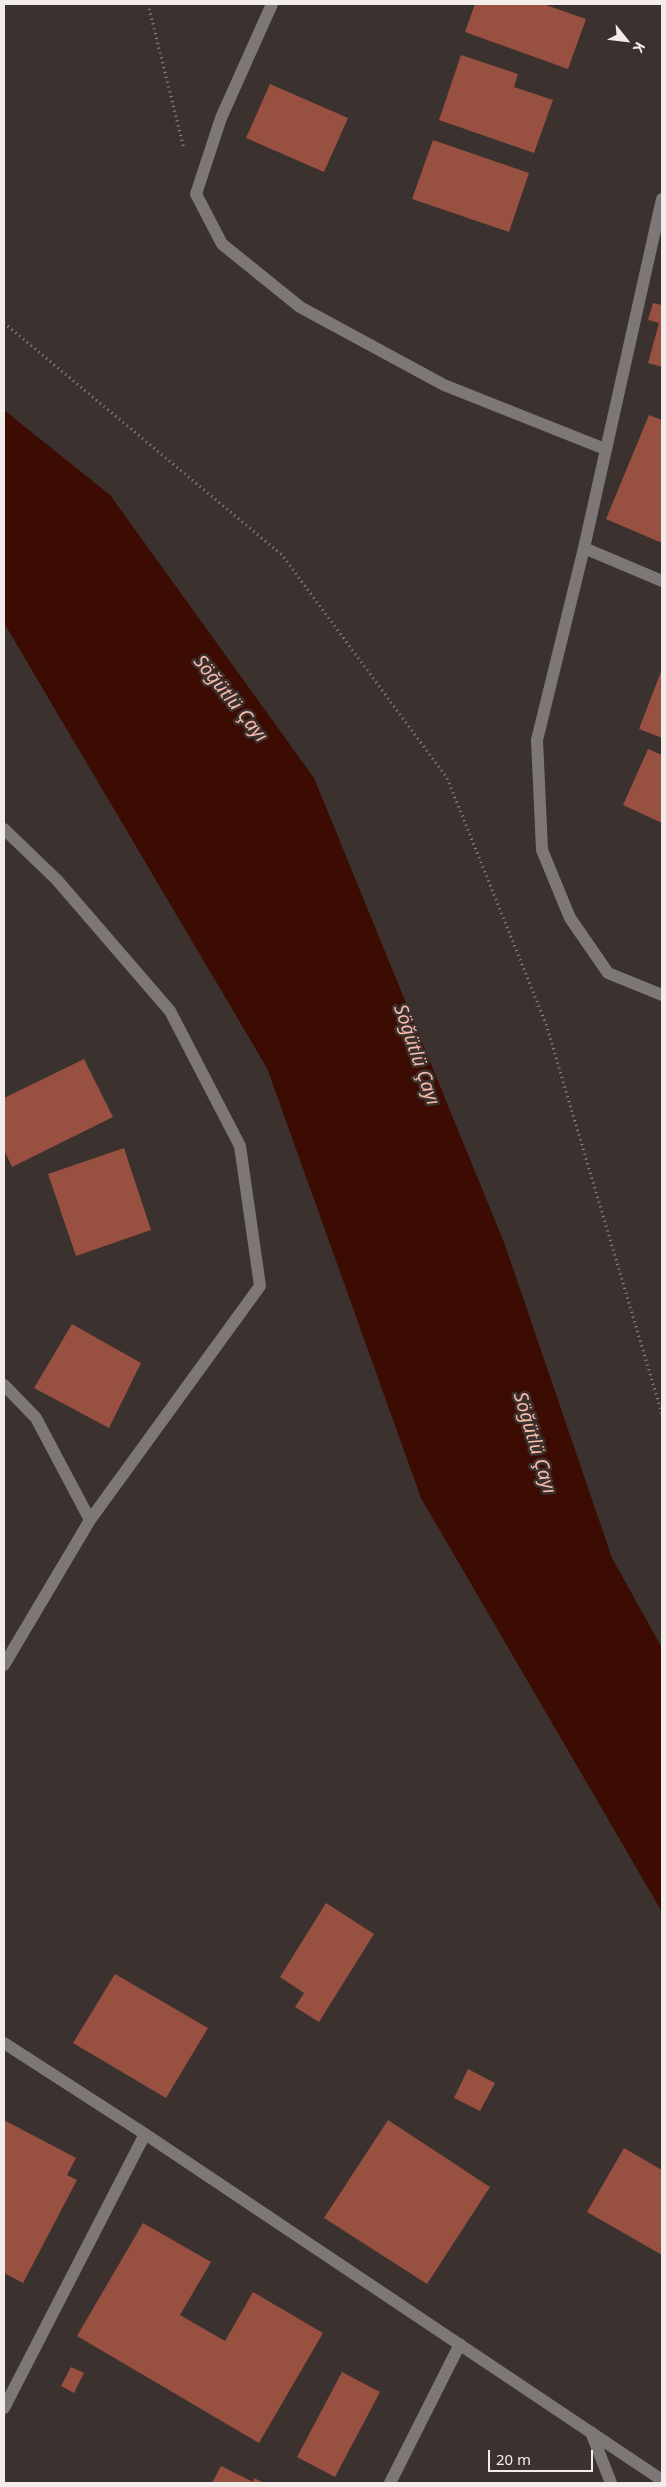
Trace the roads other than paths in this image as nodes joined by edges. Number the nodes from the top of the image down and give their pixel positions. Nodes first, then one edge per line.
1 (272, 4) edge
2 (662, 199) edge
3 (605, 449) junction
4 (584, 548) junction
5 (662, 581) edge
6 (4, 829) edge
7 (662, 995) edge
8 (4, 1385) edge
9 (90, 1520) junction
10 (4, 1665) edge
11 (4, 2043) edge
12 (145, 2134) junction
13 (460, 2344) junction
14 (4, 2408) edge
15 (591, 2432) junction
16 (662, 2480) edge
17 (390, 2483) edge
18 (611, 2483) edge

1 - 3 street
2 - 3 street
3 - 4 street
4 - 5 street
4 - 7 street
6 - 9 street
8 - 9 street
9 - 10 street
11 - 12 street
12 - 13 street
12 - 14 street
13 - 15 street
13 - 17 street
15 - 16 street
15 - 18 street

